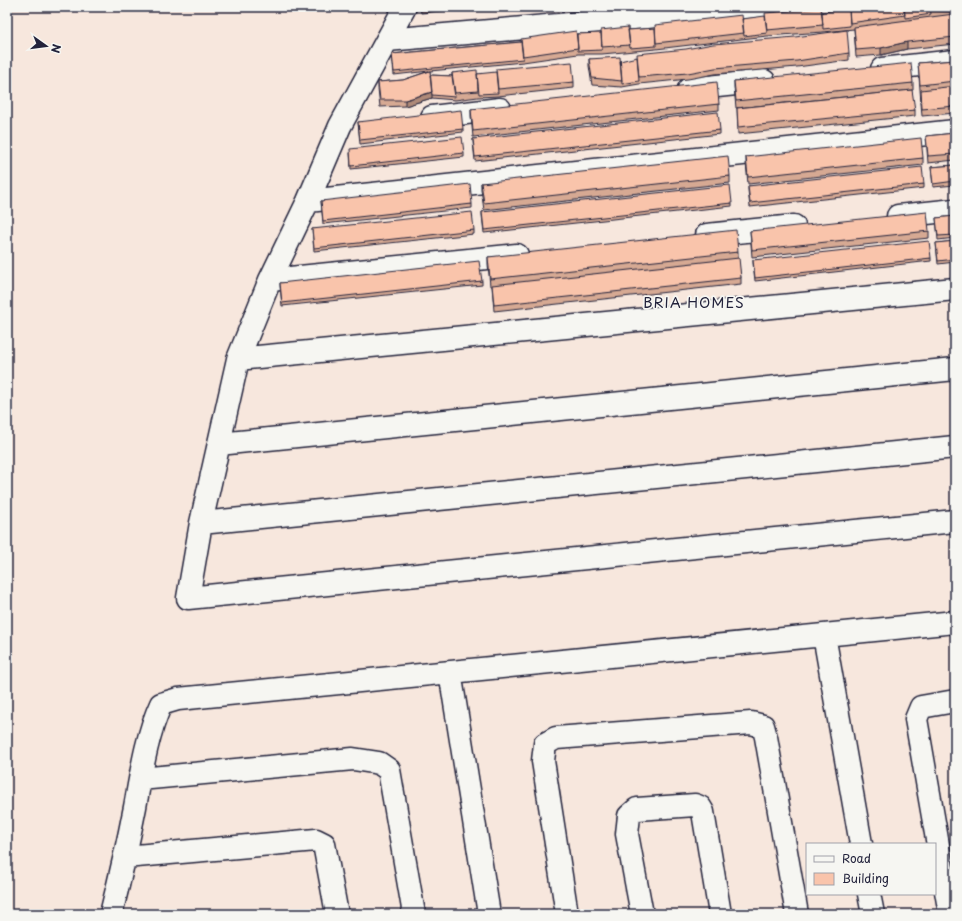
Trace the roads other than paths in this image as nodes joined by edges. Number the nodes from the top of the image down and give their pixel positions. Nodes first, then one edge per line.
1 (405, 7) edge
2 (765, 7) edge
3 (387, 40) junction
4 (955, 61) edge
5 (860, 71) edge
6 (782, 80) edge
7 (671, 91) edge
8 (521, 107) edge
9 (411, 119) edge
10 (364, 124) edge
11 (340, 126) junction
12 (955, 131) edge
13 (308, 201) junction
14 (955, 210) edge
15 (876, 218) edge
16 (813, 224) edge
17 (687, 237) edge
18 (538, 253) edge
19 (270, 280) junction
20 (955, 290) edge
21 (238, 359) junction
22 (955, 369) edge
23 (218, 444) junction
24 (955, 447) edge
25 (955, 521) edge
26 (201, 523) junction
27 (955, 622) edge
28 (824, 635) junction
29 (450, 672) junction
30 (955, 701) edge
31 (140, 779) junction
32 (861, 843) edge
33 (125, 857) junction
34 (869, 895) edge
35 (111, 914) edge
36 (336, 914) edge
37 (414, 914) edge
38 (489, 914) edge
39 (567, 914) edge
40 (642, 914) edge
41 (720, 914) edge
42 (797, 914) edge
43 (873, 914) edge
44 (950, 914) edge

1 - 3 street
2 - 3 street
3 - 11 street
4 - 5 street
6 - 7 street
8 - 9 street
10 - 11 street
11 - 13 street
12 - 13 street
13 - 19 street
14 - 15 street
16 - 17 street
18 - 19 street
19 - 21 street
20 - 21 street
21 - 23 street
22 - 23 street
23 - 26 street
24 - 26 street
25 - 26 street
27 - 28 street
28 - 29 street
28 - 32 street
29 - 31 street
29 - 38 street
30 - 44 street
31 - 33 street
31 - 37 street
33 - 35 street
33 - 36 street
34 - 43 street
39 - 42 street
40 - 41 street

